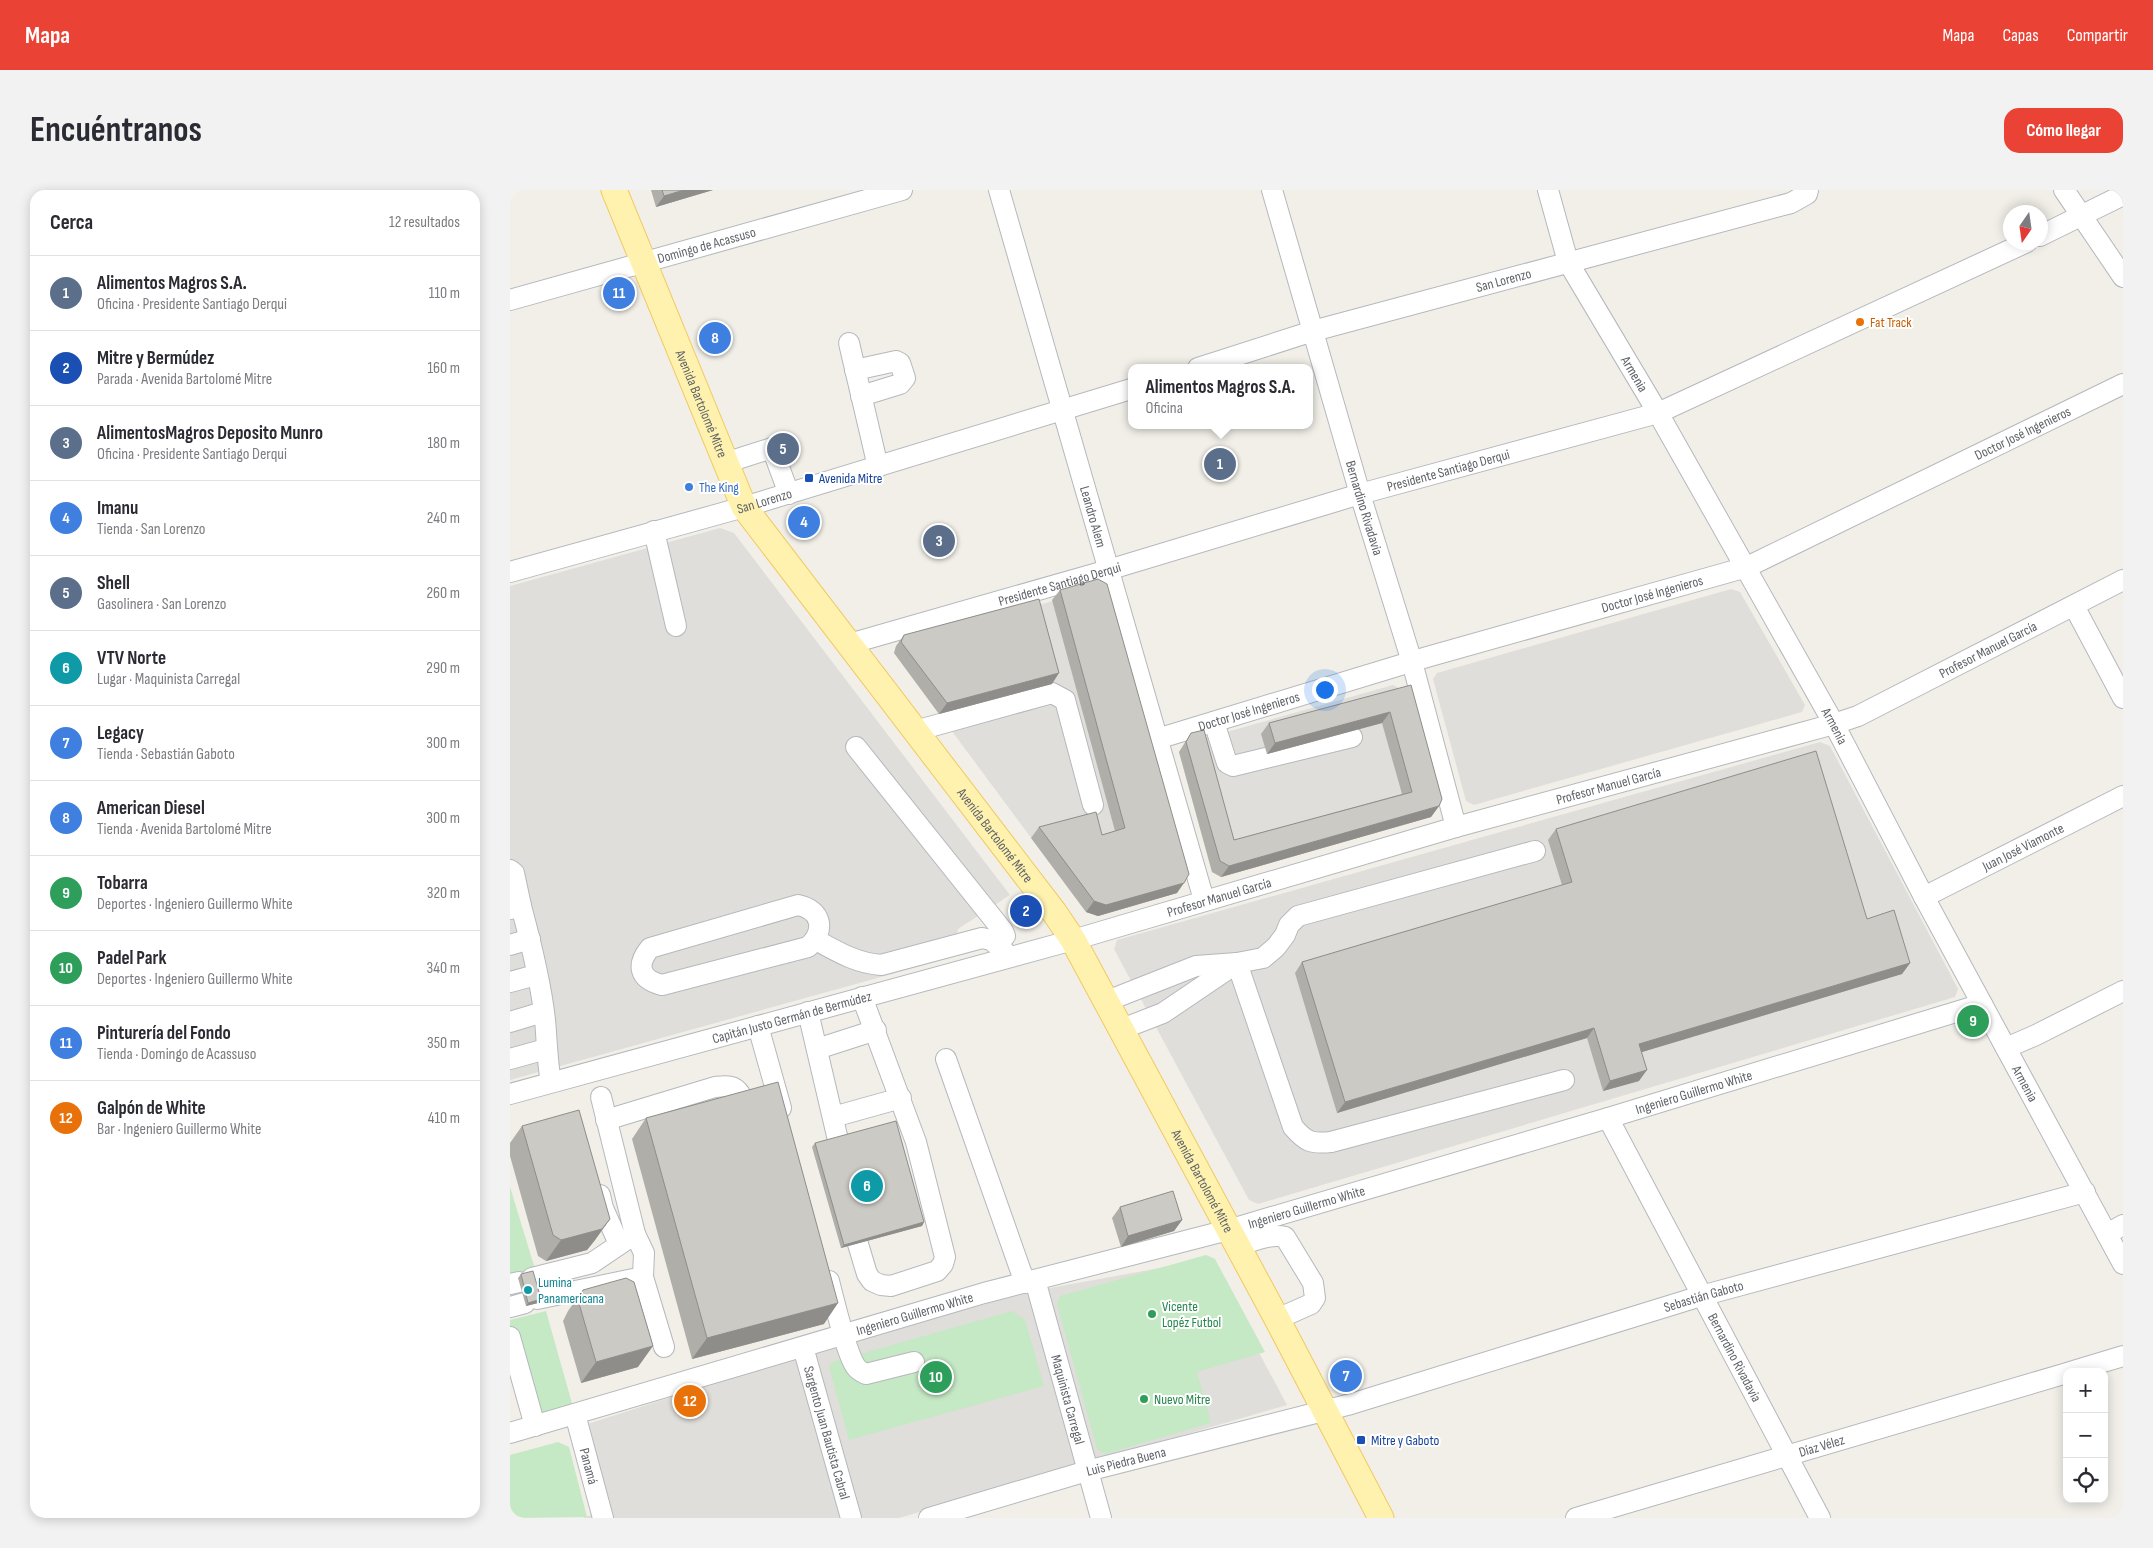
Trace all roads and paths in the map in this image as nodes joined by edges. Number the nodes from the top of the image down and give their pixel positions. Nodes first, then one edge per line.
1 (614, 190) edge
2 (902, 190) edge
3 (1000, 190) edge
4 (1272, 190) edge
5 (1548, 190) edge
6 (2064, 190) edge
7 (1808, 192) edge
8 (2123, 196) edge
9 (2082, 217) junction
10 (2048, 232) edge
11 (2010, 250) edge
12 (644, 262) junction
13 (1568, 262) junction
14 (2123, 277) edge
15 (510, 300) edge
16 (1313, 331) junction
17 (849, 343) dead end
18 (1210, 364) edge
19 (855, 370) junction
20 (2123, 384) edge
21 (1128, 390) edge
22 (861, 396) junction
23 (1063, 411) junction
24 (1658, 413) junction
25 (725, 462) junction
26 (878, 467) junction
27 (789, 494) junction
28 (1360, 494) junction
29 (744, 507) junction
30 (654, 531) junction
31 (1747, 567) junction
32 (1108, 570) junction
33 (510, 572) edge
34 (2123, 580) edge
35 (2074, 606) junction
36 (676, 626) dead end
37 (848, 644) junction
38 (1412, 662) junction
39 (2123, 698) edge
40 (1214, 722) junction
41 (1834, 724) junction
42 (915, 732) junction
43 (1352, 737) dead end
44 (1157, 740) junction
45 (856, 746) dead end
46 (2123, 796) edge
47 (1093, 805) dead end
48 (1456, 827) junction
49 (1535, 851) dead end
50 (510, 870) edge
51 (1924, 897) junction
52 (1204, 900) junction
53 (516, 907) edge
54 (530, 939) junction
55 (816, 940) junction
56 (1073, 940) junction
57 (510, 945) edge
58 (1003, 950) junction
59 (1237, 963) junction
60 (536, 974) junction
61 (510, 982) edge
62 (2123, 990) edge
63 (862, 997) junction
64 (1107, 1001) junction
65 (1982, 1004) junction
66 (543, 1012) junction
67 (808, 1012) junction
68 (510, 1022) edge
69 (758, 1026) junction
70 (876, 1030) junction
71 (1122, 1030) junction
72 (817, 1048) junction
73 (2006, 1048) junction
74 (546, 1049) junction
75 (510, 1059) edge
76 (946, 1059) dead end
77 (1564, 1080) dead end
78 (551, 1082) junction
79 (510, 1094) edge
80 (601, 1097) dead end
81 (900, 1098) junction
82 (732, 1112) edge
83 (833, 1117) junction
84 (1608, 1118) junction
85 (606, 1120) junction
86 (787, 1129) edge
87 (838, 1140) edge
88 (596, 1180) edge
89 (2085, 1192) junction
90 (2115, 1230) edge
91 (1232, 1238) junction
92 (620, 1244) junction
93 (858, 1244) edge
94 (824, 1261) edge
95 (2123, 1264) edge
96 (643, 1277) junction
97 (1030, 1281) junction
98 (520, 1282) edge
99 (615, 1282) junction
100 (1701, 1296) junction
101 (524, 1303) edge
102 (1278, 1319) junction
103 (844, 1336) junction
104 (510, 1337) edge
105 (664, 1347) dead end
106 (803, 1347) junction
107 (2123, 1356) edge
108 (914, 1362) dead end
109 (2082, 1368) edge
110 (2063, 1373) edge
111 (1325, 1410) junction
112 (575, 1414) junction
113 (535, 1426) junction
114 (510, 1433) edge
115 (1787, 1456) junction
116 (1087, 1471) junction
117 (603, 1518) edge
118 (851, 1518) edge
119 (929, 1518) edge
120 (1101, 1518) edge
121 (1381, 1518) edge
122 (1576, 1518) edge
123 (1820, 1518) edge

1 - 12 main road, Avenida Bartolomé Mitre
2 - 12 street, Domingo de Acassuso
3 - 23 street, Leandro Alem
4 - 16 street, Bernardino Rivadavia
5 - 13 street, Armenia
6 - 9 street
7 - 13 street, San Lorenzo
8 - 9 street
9 - 10 street
9 - 14 street
11 - 24 street, Presidente Santiago Derqui
12 - 15 street, Domingo de Acassuso
12 - 25 main road, Avenida Bartolomé Mitre
13 - 16 street, San Lorenzo
13 - 24 street, Armenia
16 - 18 street, San Lorenzo
16 - 28 street, Bernardino Rivadavia
17 - 19 street
19 - 22 street
19 - 22 street
20 - 31 street, Doctor José Ingenieros
21 - 23 street, San Lorenzo
22 - 26 street
23 - 26 street, San Lorenzo
23 - 32 street, Leandro Alem
24 - 28 street, Presidente Santiago Derqui
24 - 31 street, Armenia
25 - 27 street
25 - 29 main road, Avenida Bartolomé Mitre
26 - 27 street, San Lorenzo
27 - 29 street, San Lorenzo
28 - 32 street, Presidente Santiago Derqui
28 - 38 street, Bernardino Rivadavia
29 - 30 street, San Lorenzo
29 - 37 main road, Avenida Bartolomé Mitre
30 - 33 street, San Lorenzo
30 - 36 street
31 - 38 street, Doctor José Ingenieros
31 - 41 street, Armenia
32 - 37 street, Presidente Santiago Derqui
32 - 44 street, Leandro Alem
34 - 35 street, Profesor Manuel García
35 - 39 street
35 - 41 street, Profesor Manuel García
37 - 42 main road, Avenida Bartolomé Mitre
38 - 40 street, Doctor José Ingenieros
38 - 48 street, Bernardino Rivadavia
40 - 43 street
40 - 44 street, Doctor José Ingenieros
41 - 48 street, Profesor Manuel García
41 - 51 street, Armenia
42 - 47 street
42 - 56 main road, Avenida Bartolomé Mitre
44 - 52 street, Leandro Alem
45 - 58 street
46 - 51 street, Juan José Viamonte
48 - 52 street, Profesor Manuel García
49 - 59 street
50 - 53 street
51 - 65 street, Armenia
52 - 56 street, Profesor Manuel García
53 - 54 street
54 - 57 street
54 - 60 street
55 - 55 street
55 - 58 street
56 - 58 street, Capitán Justo Germán de Bermúdez
56 - 64 main road, Avenida Bartolomé Mitre
58 - 63 street, Capitán Justo Germán de Bermúdez
59 - 64 street
59 - 71 street
59 - 77 street
60 - 61 street
60 - 66 street
62 - 73 street
63 - 67 street, Capitán Justo Germán de Bermúdez
63 - 70 street
64 - 71 main road, Avenida Bartolomé Mitre
65 - 73 street, Armenia
65 - 84 street, Ingeniero Guillermo White
66 - 68 street
66 - 74 street
67 - 69 street, Capitán Justo Germán de Bermúdez
67 - 72 street
69 - 78 street, Capitán Justo Germán de Bermúdez
69 - 86 street
70 - 72 street
70 - 81 street
71 - 91 main road, Avenida Bartolomé Mitre
72 - 83 street
73 - 89 street, Armenia
74 - 75 street
74 - 78 street
76 - 97 street, Maquinista Carregal
78 - 79 street, Capitán Justo Germán de Bermúdez
80 - 85 street
81 - 83 street
81 - 93 street
82 - 85 street
83 - 87 street
84 - 91 street, Ingeniero Guillermo White
84 - 100 street, Bernardino Rivadavia
85 - 92 street
88 - 92 street
89 - 90 street, Armenia
89 - 100 street, Sebastián Gaboto
90 - 95 street, Armenia
91 - 97 street, Ingeniero Guillermo White
91 - 102 main road, Avenida Bartolomé Mitre
91 - 102 street
92 - 96 street
92 - 98 street
92 - 99 street
94 - 103 street
96 - 99 street
96 - 105 street
97 - 103 street, Ingeniero Guillermo White
97 - 116 street, Maquinista Carregal
99 - 101 street
100 - 111 street, Sebastián Gaboto
100 - 115 street, Bernardino Rivadavia
102 - 111 main road, Avenida Bartolomé Mitre
103 - 106 street, Ingeniero Guillermo White
103 - 108 street
104 - 113 street
106 - 112 street, Ingeniero Guillermo White
106 - 118 street, Sargento Juan Bautista Cabral
107 - 109 street, Díaz Vélez
110 - 115 street, Díaz Vélez
111 - 116 street, Luis Piedra Buena
111 - 121 main road, Avenida Bartolomé Mitre
112 - 113 street, Ingeniero Guillermo White
112 - 117 street, Panamá
113 - 114 street, Ingeniero Guillermo White
115 - 122 street, Díaz Vélez
115 - 123 street, Bernardino Rivadavia
116 - 119 street, Luis Piedra Buena
116 - 120 street, Maquinista Carregal

